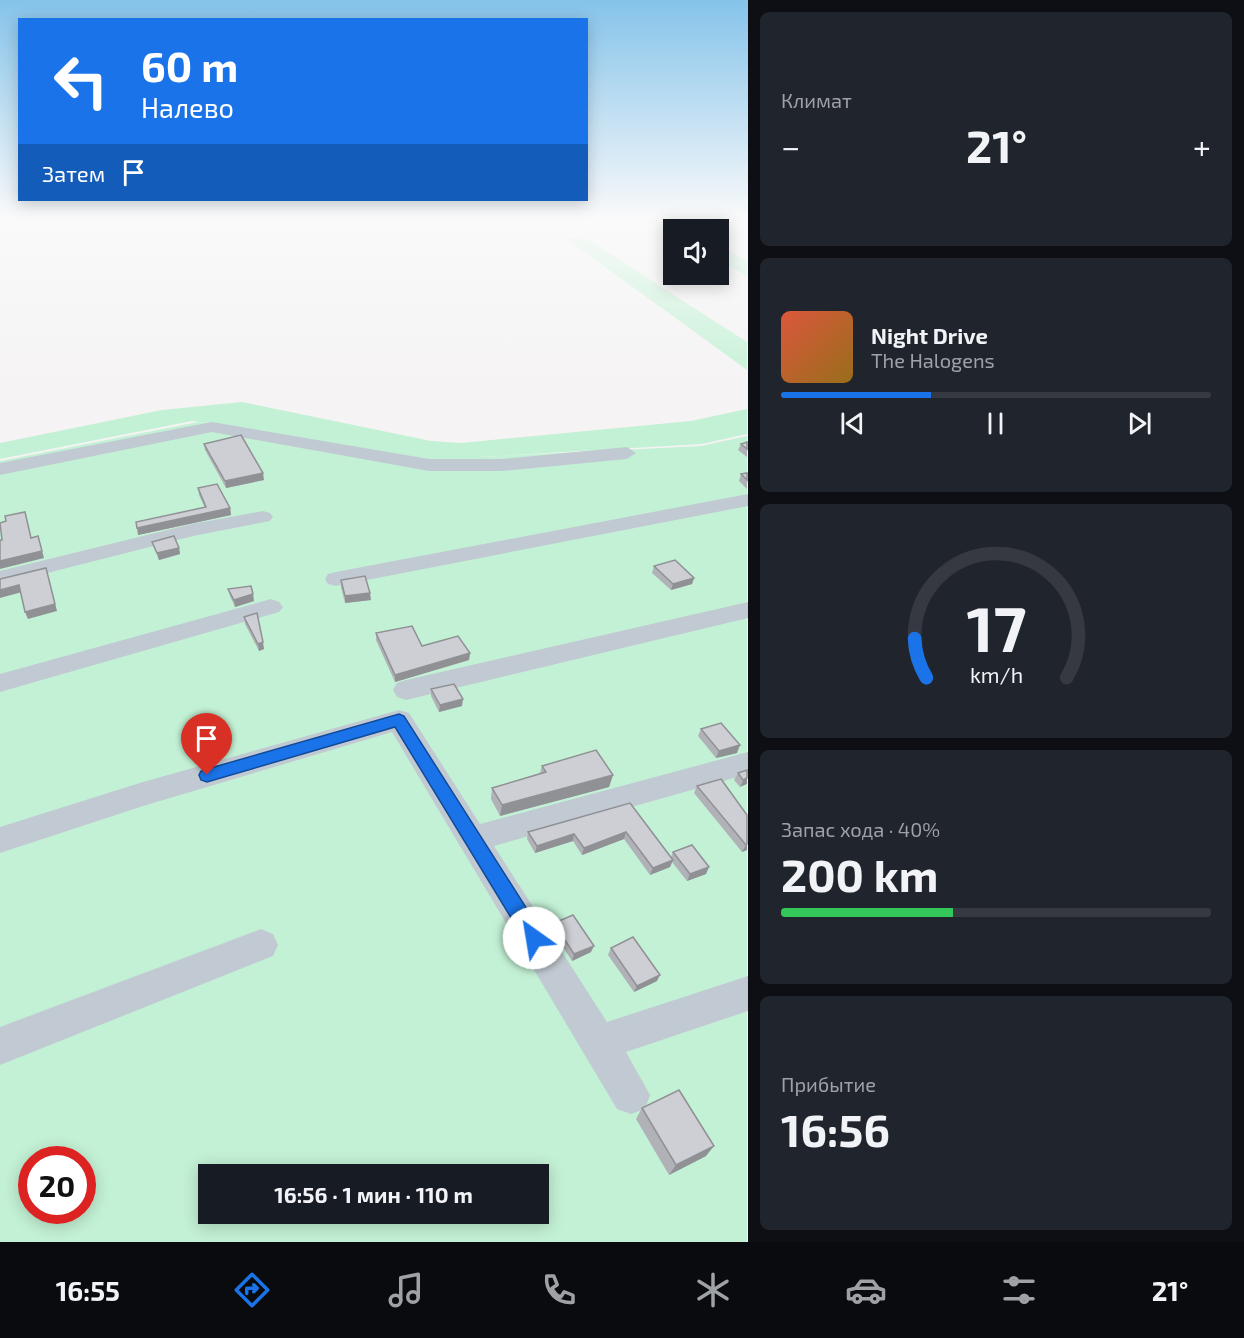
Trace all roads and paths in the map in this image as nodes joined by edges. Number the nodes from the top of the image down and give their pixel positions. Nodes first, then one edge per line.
1 (627, 453) dead end
2 (0, 469) edge
3 (747, 500) edge
4 (263, 517) dead end
5 (0, 578) edge
6 (336, 579) dead end
7 (271, 607) dead end
8 (747, 610) edge
9 (0, 682) edge
10 (406, 690) dead end
11 (747, 763) edge
12 (472, 839) junction
13 (0, 840) edge
14 (261, 945) dead end
15 (747, 993) edge
16 (611, 1039) dead end
17 (0, 1046) edge
18 (632, 1095) dead end

1 - 2 lane
3 - 6 lane
4 - 5 lane
7 - 9 lane
8 - 10 lane
11 - 12 lane
12 - 13 lane
12 - 18 lane
14 - 17 lane
15 - 16 lane

